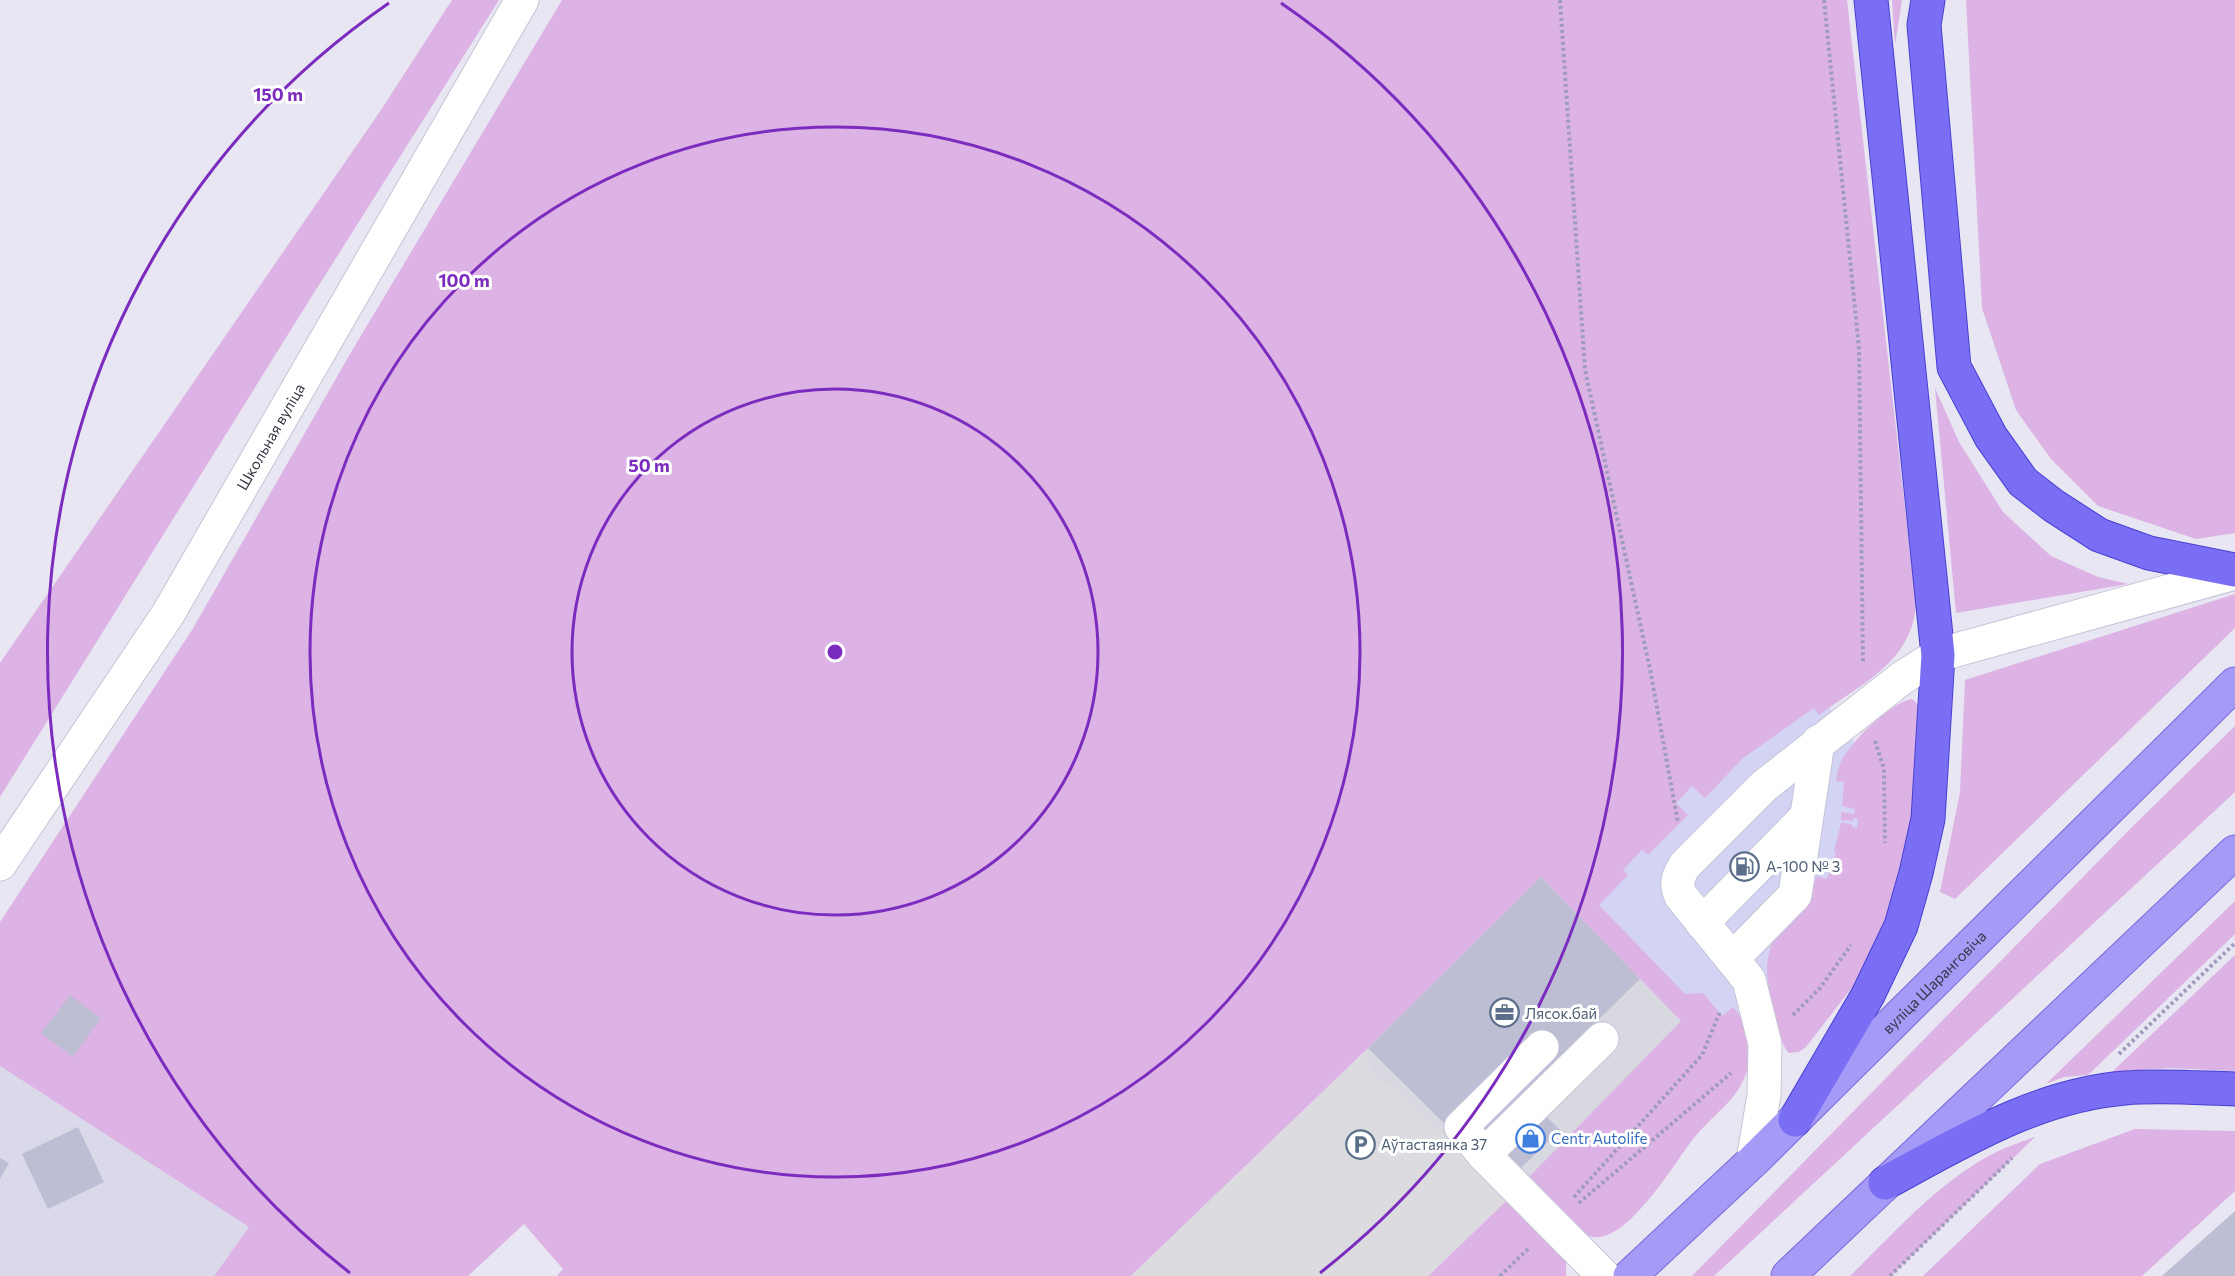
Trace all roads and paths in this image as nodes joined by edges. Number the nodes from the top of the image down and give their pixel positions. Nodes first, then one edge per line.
1 (522, 0) edge
2 (1560, 0) edge
3 (1824, 0) edge
4 (1871, 0) edge
5 (1928, 0) edge
6 (2235, 572) edge
7 (1938, 655) junction
8 (2235, 684) edge
9 (1864, 707) junction
10 (1818, 742) junction
11 (1806, 817) junction
12 (1679, 830) dead end
13 (1885, 851) dead end
14 (2235, 852) edge
15 (0, 864) edge
16 (1702, 922) junction
17 (1852, 943) dead end
18 (2235, 943) edge
19 (1732, 959) junction
20 (1723, 1006) dead end
21 (1602, 1039) dead end
22 (1765, 1044) junction
23 (1542, 1047) dead end
24 (2118, 1055) dead end
25 (2235, 1089) edge
26 (1795, 1120) junction
27 (1484, 1155) junction
28 (2013, 1157) dead end
29 (1753, 1161) junction
30 (1885, 1183) junction
31 (1553, 1224) junction
32 (1500, 1276) edge
33 (1604, 1276) edge
34 (1630, 1276) edge
35 (1788, 1276) edge
36 (1890, 1276) edge

1 - 15 street, Школьная вуліца
2 - 12 path
3 - 9 path
4 - 7 highway
5 - 6 highway
6 - 7 street
7 - 9 street
7 - 26 highway
8 - 26 main road, вуліца Шаранговіча
9 - 10 street
9 - 13 path
10 - 11 street
10 - 16 street
11 - 16 street
11 - 19 street
14 - 30 main road
16 - 19 street
17 - 22 path
18 - 24 path
19 - 22 street
20 - 31 path
21 - 27 street
22 - 29 street
22 - 31 path
23 - 27 street
25 - 30 highway
26 - 29 main road, вуліца Шаранговіча
27 - 31 street
28 - 36 path
29 - 34 main road, вуліца Шаранговіча
30 - 35 main road
31 - 32 path
31 - 33 street

